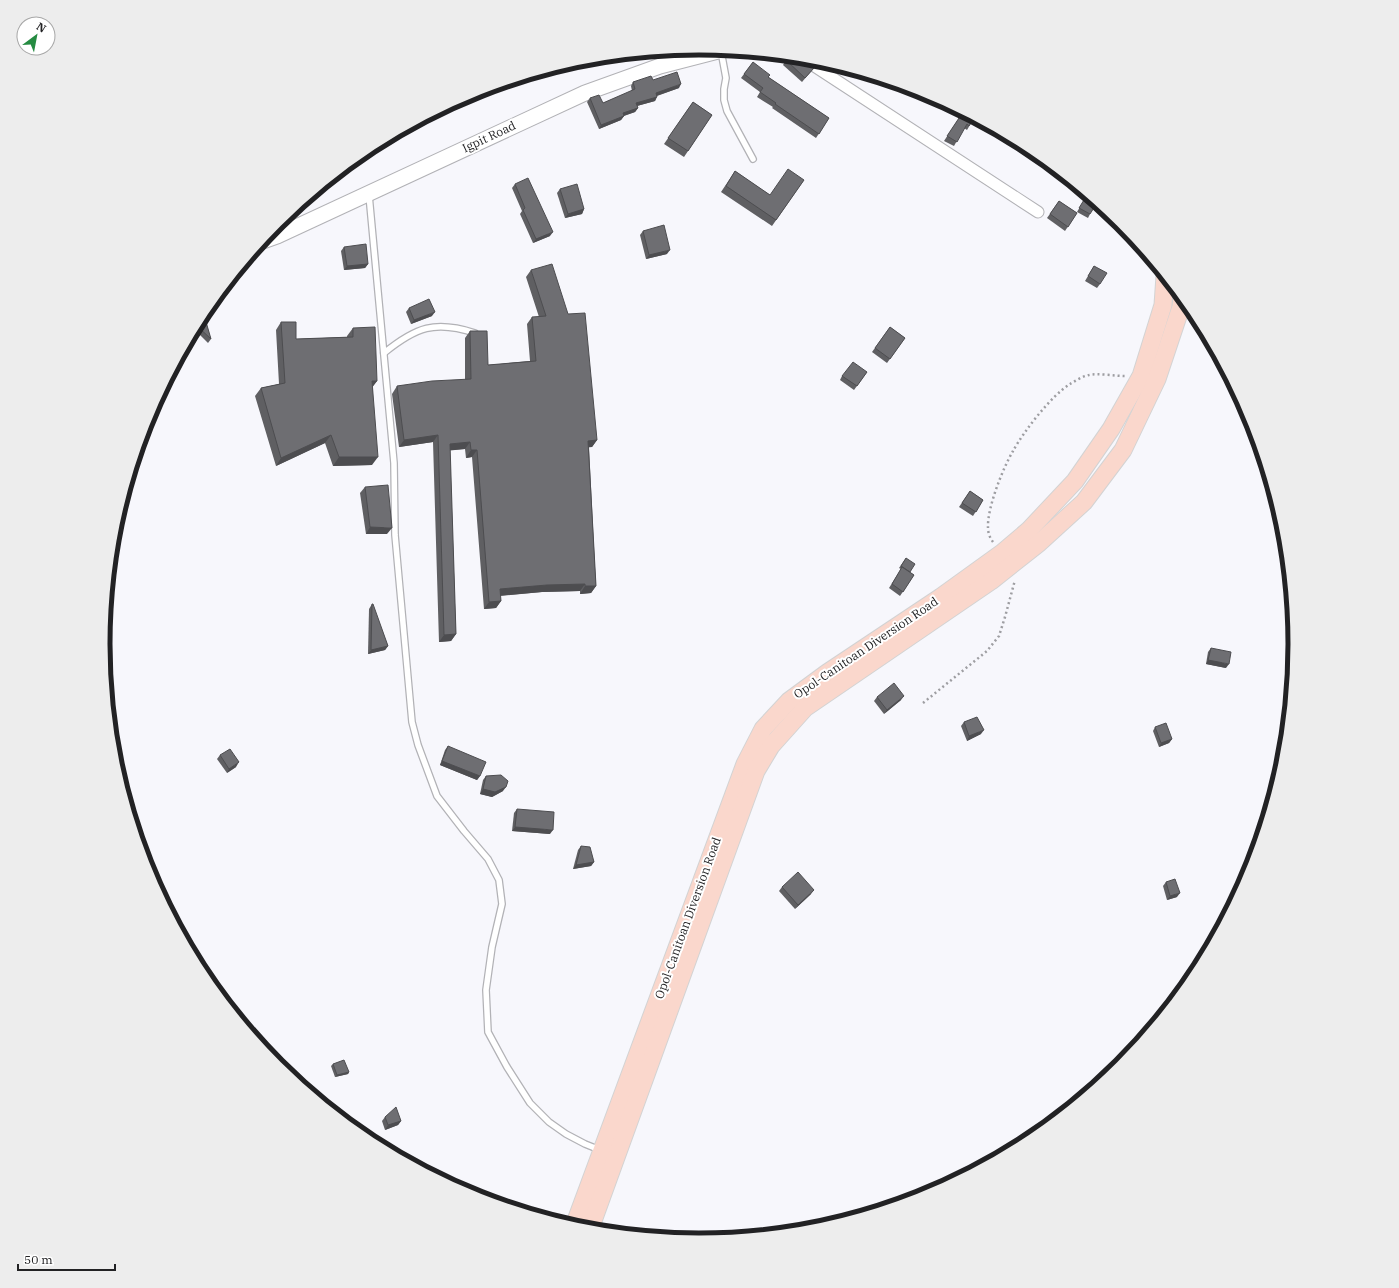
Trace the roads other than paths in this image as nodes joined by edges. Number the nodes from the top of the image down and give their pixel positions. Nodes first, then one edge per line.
1 (702, 55) edge
2 (722, 56) edge
3 (814, 66) edge
4 (752, 159) dead end
5 (369, 193) junction
6 (1038, 212) dead end
7 (277, 235) edge
8 (1165, 282) edge
9 (1180, 305) edge
10 (475, 332) edge
11 (384, 353) junction
12 (1008, 558) junction
13 (602, 1151) junction
14 (576, 1220) edge
15 (592, 1223) edge

1 - 5 street, Igpit Road
2 - 4 lane
3 - 6 street
5 - 7 street, Igpit Road
5 - 11 lane
8 - 12 main road, Opol-Canitoan Diversion Road
9 - 12 main road, Opol-Canitoan Diversion Road
10 - 11 lane
11 - 13 lane
12 - 13 main road, Opol-Canitoan Diversion Road
12 - 15 main road, Opol-Canitoan Diversion Road
13 - 14 main road, Opol-Canitoan Diversion Road

